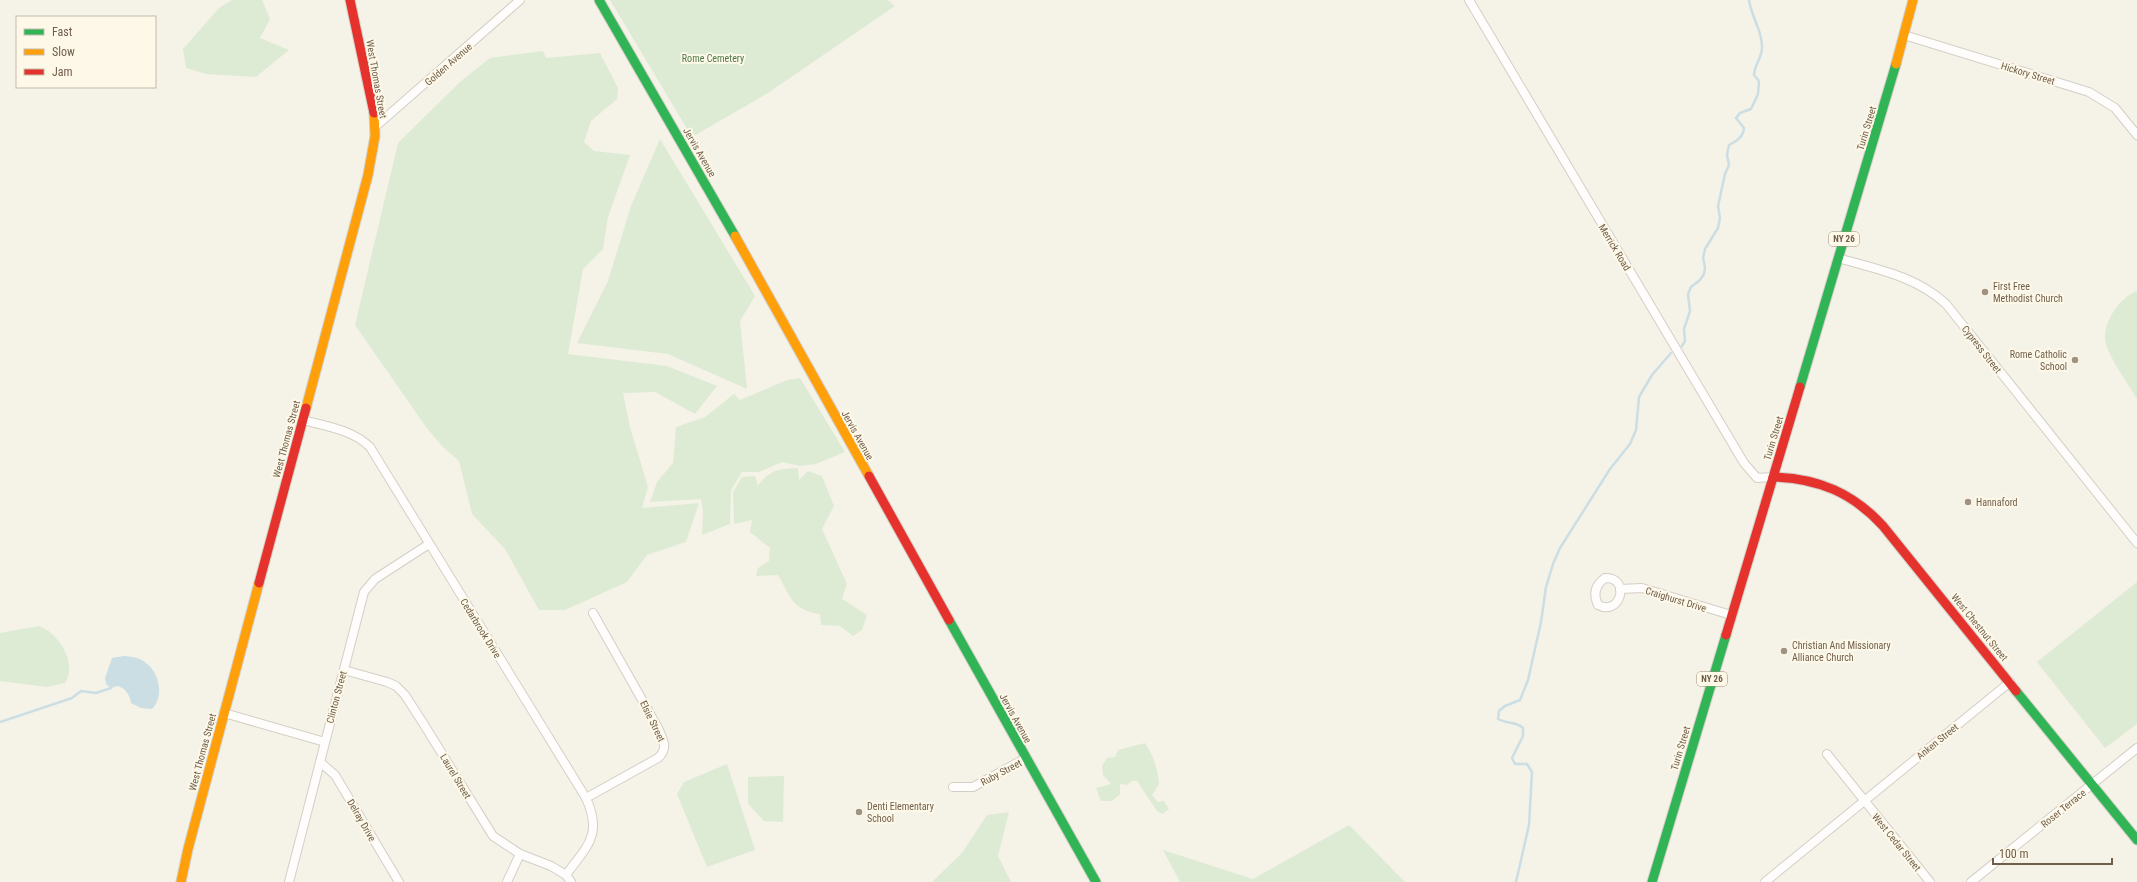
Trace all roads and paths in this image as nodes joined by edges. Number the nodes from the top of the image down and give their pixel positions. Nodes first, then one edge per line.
1 (350, 0) edge
2 (520, 0) edge
3 (599, 0) edge
4 (1469, 0) edge
5 (1913, 0) edge
6 (1904, 36) junction
7 (375, 128) junction
8 (2137, 136) edge
9 (1838, 258) junction
10 (302, 420) junction
11 (1772, 477) junction
12 (430, 544) junction
13 (2137, 544) edge
14 (1620, 589) dead end
15 (593, 613) dead end
16 (1732, 615) junction
17 (344, 670) junction
18 (2010, 682) junction
19 (224, 713) junction
20 (325, 742) junction
21 (2137, 748) edge
22 (1827, 754) dead end
23 (1026, 758) junction
24 (320, 762) junction
25 (2093, 784) junction
26 (953, 787) dead end
27 (586, 798) junction
28 (1865, 801) junction
29 (2137, 840) edge
30 (520, 854) junction
31 (568, 879) edge
32 (181, 882) edge
33 (289, 882) edge
34 (399, 882) edge
35 (507, 882) edge
36 (1096, 882) edge
37 (1652, 882) edge
38 (1765, 882) edge
39 (1930, 882) edge
40 (1971, 882) edge

1 - 7 street, West Thomas Street
2 - 7 street, Golden Avenue
3 - 23 street, Jervis Avenue
4 - 11 street, Merrick Road
5 - 6 street, Turin Street / NY 26
6 - 8 street, Hickory Street
6 - 9 street, Turin Street / NY 26
7 - 10 street, West Thomas Street
9 - 11 street, Turin Street / NY 26
9 - 13 street, Cypress Street
10 - 12 street, Cedarbrook Drive
10 - 19 street, West Thomas Street
11 - 16 street, Turin Street / NY 26
11 - 18 street, West Chestnut Street
12 - 17 street, Clinton Street
12 - 27 street, Cedarbrook Drive
14 - 16 street, Craighurst Drive
15 - 27 street, Elsie Street
16 - 37 street, Turin Street / NY 26
17 - 20 street, Clinton Street
17 - 30 street, Laurel Street
18 - 25 street, West Chestnut Street
18 - 28 street, Anken Street
19 - 20 street
19 - 32 street, West Thomas Street
20 - 24 street, Clinton Street
21 - 25 street, Roser Terrace
22 - 28 street, West Cedar Street
23 - 26 street, Ruby Street
23 - 36 street, Jervis Avenue
24 - 33 street, Clinton Street
24 - 34 street, Delray Drive
25 - 29 street, West Chestnut Street
25 - 40 street, Roser Terrace
27 - 31 street, Cedarbrook Drive
28 - 38 street
28 - 39 street, West Cedar Street
30 - 31 street, Laurel Street
30 - 35 street

